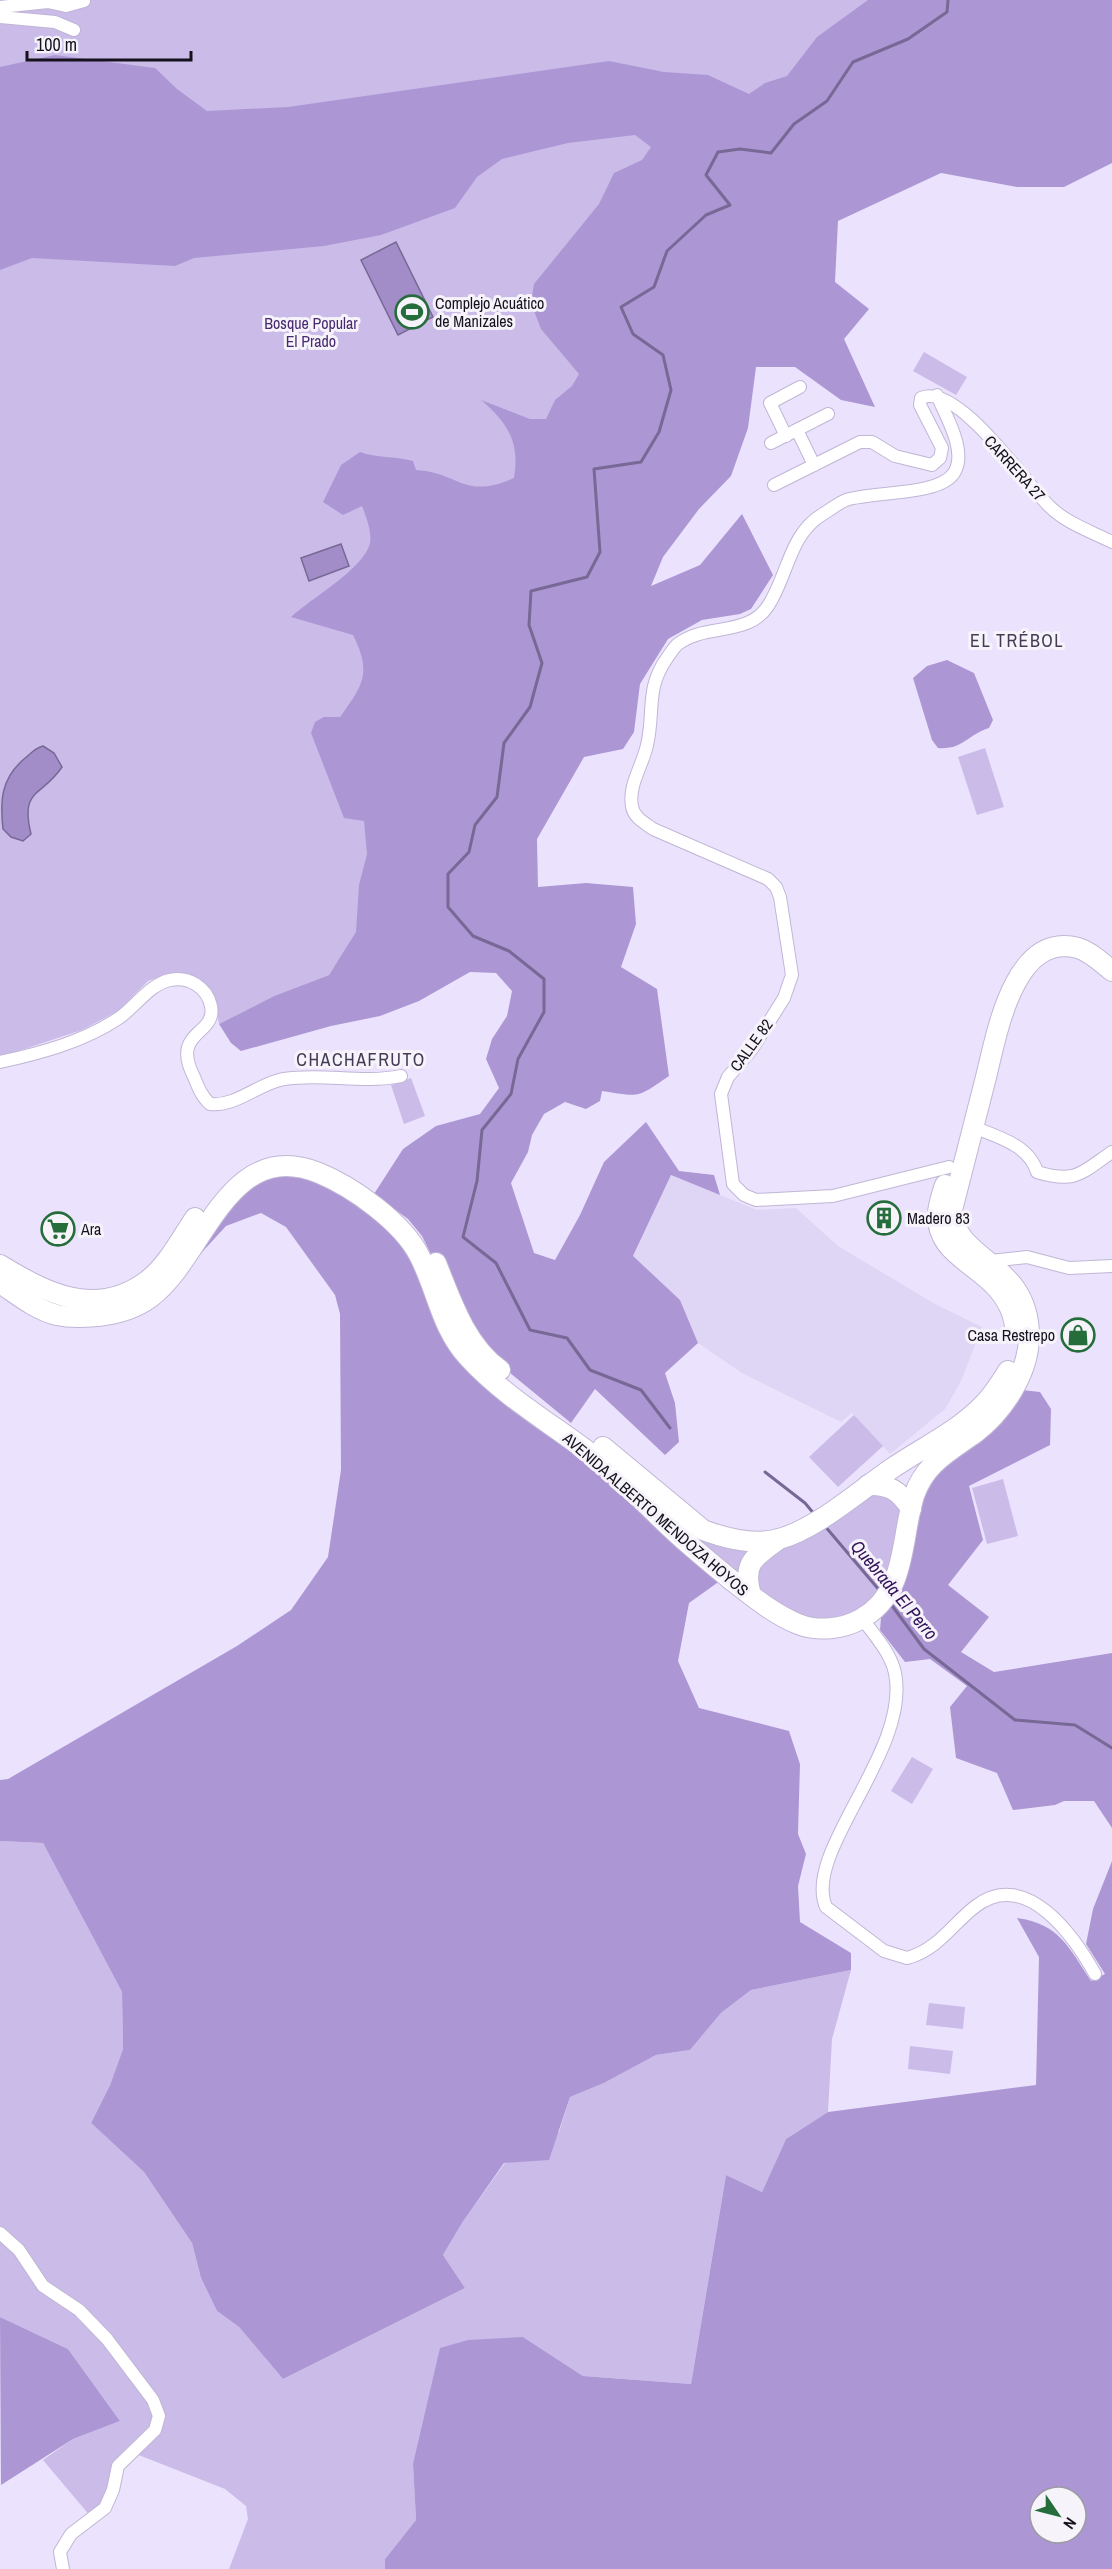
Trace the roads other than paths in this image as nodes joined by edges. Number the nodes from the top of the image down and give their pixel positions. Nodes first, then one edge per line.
1 (84, 1) edge
2 (0, 7) edge
3 (0, 17) edge
4 (74, 30) dead end
5 (800, 387) dead end
6 (937, 396) junction
7 (828, 414) dead end
8 (792, 433) junction
9 (771, 443) dead end
10 (814, 465) junction
11 (774, 485) dead end
12 (1083, 516) dead end
13 (1091, 532) junction
14 (1112, 542) edge
15 (1112, 955) edge
16 (1112, 972) edge
17 (0, 1062) edge
18 (401, 1076) dead end
19 (974, 1127) junction
20 (1112, 1152) edge
21 (950, 1167) junction
22 (990, 1261) junction
23 (0, 1265) edge
24 (1112, 1266) edge
25 (0, 1283) edge
26 (868, 1485) junction
27 (911, 1509) junction
28 (779, 1539) junction
29 (751, 1595) junction
30 (869, 1613) junction
31 (1095, 1974) dead end
32 (0, 2233) edge
33 (63, 2569) edge

1 - 2 street
3 - 4 street
5 - 8 street
6 - 10 street
6 - 13 street, CARRERA 27
6 - 21 street, CALLE 82
7 - 8 street
8 - 9 street
8 - 10 street
10 - 11 street
12 - 13 street
13 - 14 street, CARRERA 27
15 - 21 main road, AVENIDA ALBERTO MENDOZA HOYOS
16 - 19 main road
17 - 18 street
19 - 20 street
19 - 22 main road
21 - 26 main road, AVENIDA ALBERTO MENDOZA HOYOS
22 - 24 street
22 - 27 main road
23 - 28 main road, AVENIDA ALBERTO MENDOZA HOYOS
25 - 29 main road, AVENIDA ALBERTO MENDOZA HOYOS
26 - 27 main road
26 - 28 main road, AVENIDA ALBERTO MENDOZA HOYOS
27 - 30 main road
28 - 29 main road
29 - 30 main road, AVENIDA ALBERTO MENDOZA HOYOS
30 - 31 street
32 - 33 street

